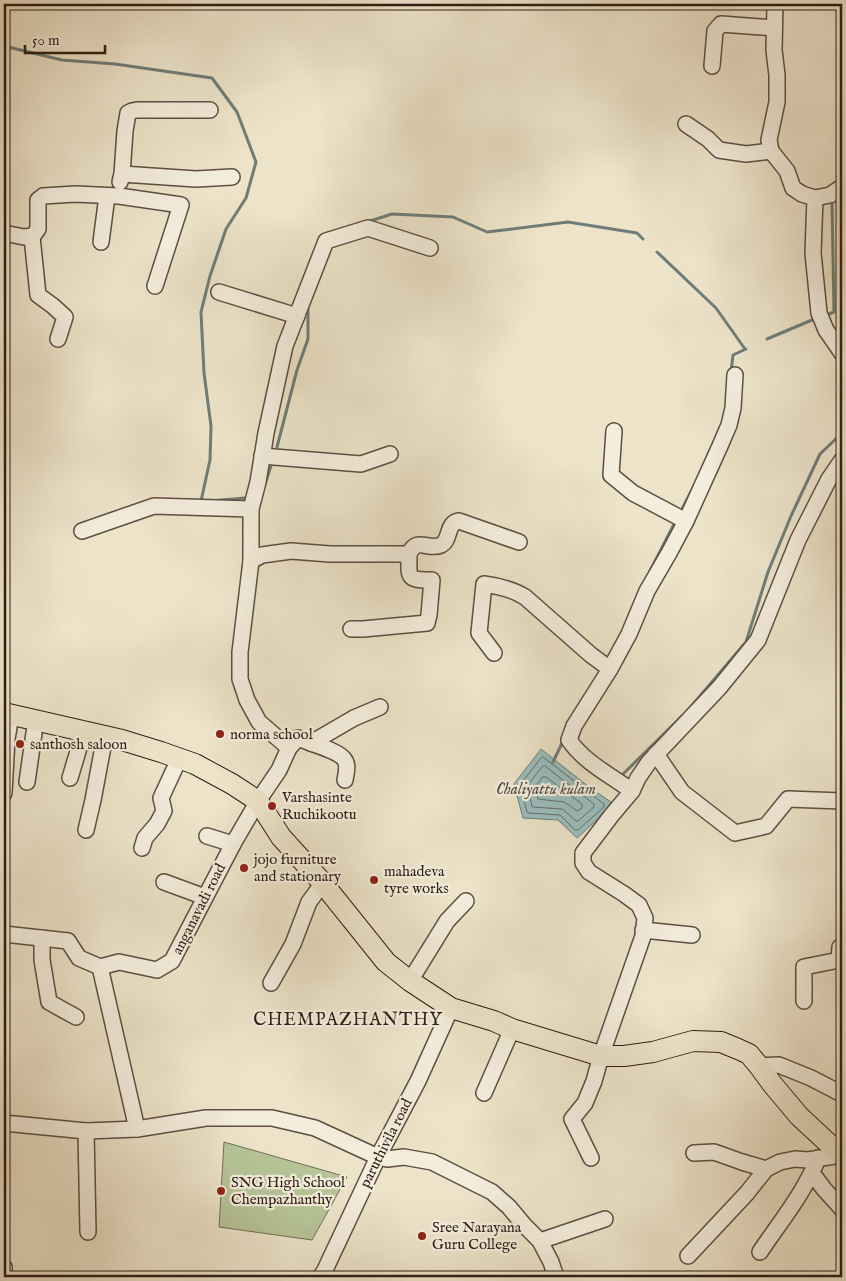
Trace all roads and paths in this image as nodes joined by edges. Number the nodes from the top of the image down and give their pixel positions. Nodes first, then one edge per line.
1 (775, 4) edge
2 (774, 28) junction
3 (712, 66) dead end
4 (210, 110) dead end
5 (686, 124) dead end
6 (771, 151) junction
7 (122, 174) junction
8 (232, 176) dead end
9 (842, 188) edge
10 (113, 196) junction
11 (814, 198) junction
12 (4, 233) edge
13 (32, 236) junction
14 (101, 242) dead end
15 (430, 248) dead end
16 (155, 286) dead end
17 (219, 292) dead end
18 (297, 316) junction
19 (58, 340) dead end
20 (842, 353) edge
21 (735, 375) dead end
22 (614, 431) dead end
23 (390, 454) dead end
24 (262, 456) junction
25 (842, 460) edge
26 (251, 510) junction
27 (686, 521) junction
28 (82, 532) dead end
29 (519, 542) dead end
30 (409, 554) junction
31 (251, 561) junction
32 (351, 630) dead end
33 (494, 653) dead end
34 (610, 669) junction
35 (380, 707) dead end
36 (7, 714) edge
37 (36, 720) junction
38 (84, 731) junction
39 (105, 736) junction
40 (311, 743) junction
41 (289, 748) junction
42 (656, 754) junction
43 (179, 758) junction
44 (70, 778) dead end
45 (345, 780) dead end
46 (27, 782) dead end
47 (632, 791) junction
48 (4, 793) edge
49 (842, 800) edge
50 (258, 801) junction
51 (86, 830) dead end
52 (207, 836) dead end
53 (233, 844) junction
54 (142, 848) dead end
55 (164, 882) dead end
56 (323, 883) junction
57 (206, 897) junction
58 (466, 901) dead end
59 (644, 930) junction
60 (4, 934) edge
61 (692, 935) dead end
62 (42, 938) junction
63 (842, 947) edge
64 (100, 967) junction
65 (410, 981) junction
66 (271, 983) dead end
67 (804, 1001) dead end
68 (451, 1008) junction
69 (76, 1017) dead end
70 (512, 1029) junction
71 (600, 1056) junction
72 (759, 1066) junction
73 (484, 1093) dead end
74 (842, 1094) edge
75 (4, 1124) edge
76 (137, 1129) junction
77 (86, 1131) junction
78 (694, 1153) dead end
79 (842, 1155) edge
80 (378, 1157) junction
81 (591, 1158) dead end
82 (815, 1166) junction
83 (766, 1169) junction
84 (842, 1209) edge
85 (605, 1219) dead end
86 (88, 1232) dead end
87 (540, 1240) junction
88 (760, 1252) dead end
89 (688, 1256) dead end
90 (4, 1267) edge
91 (4, 1277) edge
92 (320, 1277) edge
93 (556, 1277) edge

1 - 2 street
2 - 3 street
2 - 6 street
4 - 7 street
5 - 6 street
6 - 11 street
7 - 8 street
7 - 10 street
9 - 11 street
10 - 13 street
10 - 14 street
10 - 16 street
11 - 20 street
12 - 13 street
13 - 19 street
15 - 18 street
17 - 18 street
18 - 24 street
21 - 27 street
22 - 27 street
23 - 24 street
24 - 26 street
25 - 42 street
26 - 28 street
26 - 31 street
27 - 34 street
29 - 30 street
30 - 31 street
30 - 32 street
31 - 41 street
33 - 34 street
34 - 47 street
35 - 40 street
36 - 37 main road
36 - 48 street
37 - 38 main road
37 - 46 street
38 - 39 main road
38 - 44 street
39 - 43 main road
39 - 51 street
40 - 41 street
40 - 45 street
41 - 50 street, anganavadi road
42 - 47 street
42 - 49 street
43 - 50 main road
43 - 54 street
47 - 59 street
50 - 53 street, anganavadi road
50 - 56 main road
52 - 53 street
53 - 57 street, anganavadi road
55 - 57 street
56 - 65 main road
56 - 66 street
57 - 64 street, anganavadi road
58 - 65 street
59 - 61 street
59 - 71 street
60 - 62 street
62 - 64 street
62 - 69 street
63 - 67 street
64 - 76 street
65 - 68 main road
68 - 70 main road
68 - 80 street, paruthivila road
70 - 71 main road
70 - 73 street
71 - 72 main road
71 - 81 street
72 - 74 street
72 - 79 main road
75 - 77 street
76 - 77 street
76 - 80 street
77 - 86 street
78 - 83 street
79 - 82 street
80 - 87 street
80 - 92 street, paruthivila road
82 - 83 street
82 - 84 street
82 - 88 street
83 - 89 street
85 - 87 street
87 - 93 street
90 - 91 street

